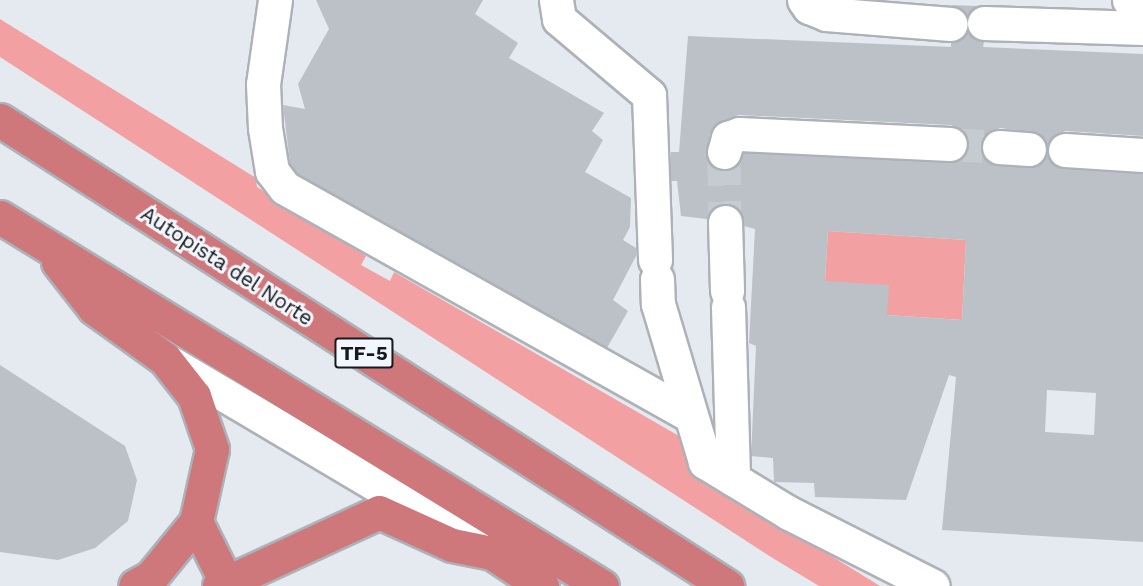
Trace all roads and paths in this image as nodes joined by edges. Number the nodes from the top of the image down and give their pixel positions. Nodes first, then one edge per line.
1 (275, 0) edge
2 (556, 0) edge
3 (804, 0) edge
4 (1129, 0) edge
5 (1143, 5) edge
6 (951, 24) dead end
7 (984, 24) dead end
8 (1143, 28) edge
9 (0, 120) edge
10 (950, 144) tunnel mouth
11 (1065, 150) dead end
12 (724, 152) dead end
13 (1143, 155) edge
14 (0, 217) edge
15 (725, 222) tunnel mouth
16 (44, 244) junction
17 (165, 359) junction
18 (689, 415) junction
19 (733, 479) junction
20 (196, 522) junction
21 (492, 554) junction
22 (274, 572) edge
23 (224, 585) edge
24 (135, 586) edge
25 (542, 586) edge
26 (602, 586) edge
27 (727, 586) edge
28 (933, 586) edge

1 - 18 lane
2 - 18 lane
3 - 6 lane
4 - 5 lane
7 - 8 lane
9 - 27 highway, Autopista del Norte / TF-5
10 - 12 lane
11 - 13 lane
14 - 16 highway
15 - 19 lane
16 - 17 highway
16 - 26 highway
17 - 20 highway
17 - 21 lane
18 - 19 lane
19 - 28 lane
20 - 23 highway
20 - 24 highway
21 - 22 highway
21 - 25 highway
22 - 23 highway

